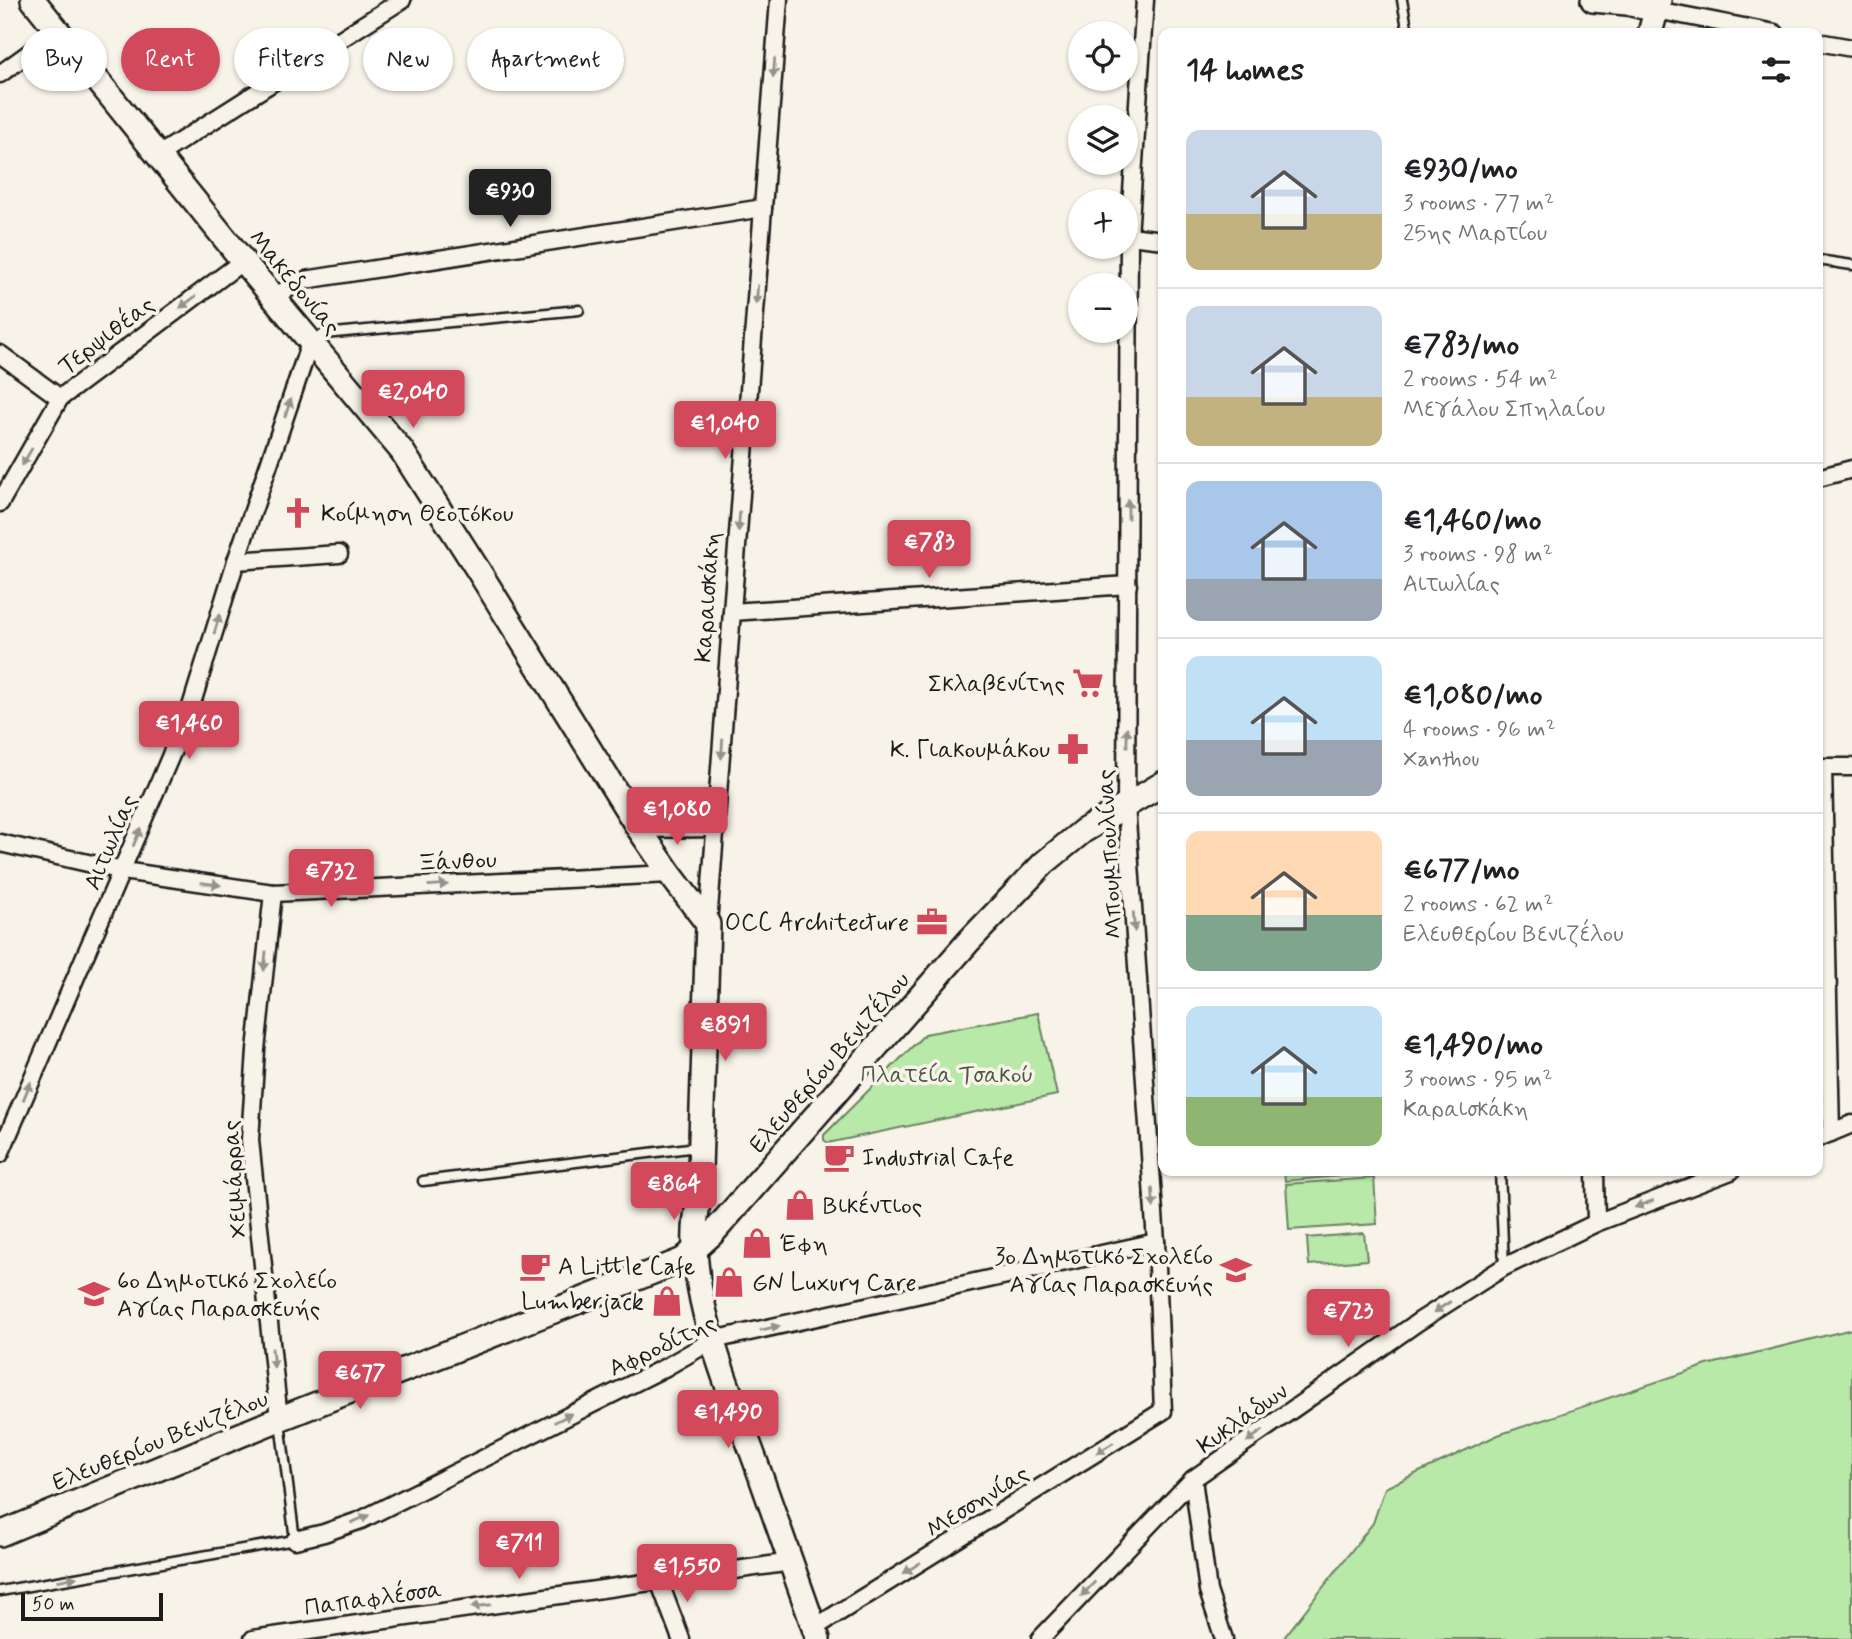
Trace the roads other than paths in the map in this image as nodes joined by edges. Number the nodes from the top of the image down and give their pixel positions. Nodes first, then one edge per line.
1 (33, 0) edge
2 (402, 0) edge
3 (779, 0) edge
4 (1145, 0) edge
5 (1402, 0) edge
6 (1593, 0) edge
7 (1657, 5) edge
8 (55, 28) edge
9 (1407, 28) edge
10 (1651, 28) edge
11 (1754, 28) edge
12 (1823, 43) edge
13 (1852, 48) edge
14 (21, 59) edge
15 (0, 74) edge
16 (105, 91) edge
17 (157, 156) junction
18 (1132, 189) edge
19 (763, 208) junction
20 (1138, 237) edge
21 (1158, 239) edge
22 (1129, 259) edge
23 (243, 261) junction
24 (1823, 261) edge
25 (1852, 265) edge
26 (272, 297) junction
27 (579, 310) dead end
28 (310, 343) junction
29 (0, 354) edge
30 (60, 398) junction
31 (1852, 469) edge
32 (1823, 477) edge
33 (0, 503) edge
34 (339, 554) dead end
35 (236, 561) junction
36 (1128, 585) junction
37 (732, 612) junction
38 (1823, 767) edge
39 (1852, 767) edge
40 (1158, 786) edge
41 (1126, 805) junction
42 (639, 828) junction
43 (715, 828) junction
44 (0, 843) edge
45 (123, 871) junction
46 (670, 874) junction
47 (273, 893) junction
48 (708, 924) junction
49 (1823, 951) edge
50 (1852, 1124) edge
51 (1825, 1135) edge
52 (700, 1146) junction
53 (0, 1154) edge
54 (1500, 1176) edge
55 (1595, 1176) edge
56 (1700, 1177) edge
57 (423, 1181) dead end
58 (699, 1200) junction
59 (1596, 1223) junction
60 (713, 1233) junction
61 (1156, 1242) junction
62 (696, 1249) junction
63 (1504, 1267) junction
64 (713, 1340) junction
65 (1163, 1411) joint
66 (279, 1419) junction
67 (1193, 1479) junction
68 (0, 1534) edge
69 (295, 1540) junction
70 (791, 1562) junction
71 (660, 1581) junction
72 (0, 1591) edge
73 (816, 1634) edge
74 (253, 1639) edge
75 (681, 1639) edge
76 (1040, 1639) edge
77 (1224, 1639) edge

1 - 8 street, Μακεδονίας
2 - 17 street
3 -> 19 street, Καραισκάκη
4 - 18 street, Μπουμπουλίνας
5 - 9 lane
6 - 7 street
7 - 10 street
7 - 11 street
12 - 13 street
14 - 15 street
16 - 17 street, Μακεδονίας
17 - 23 street, Μακεδονίας
19 - 26 street
19 -> 37 street, Καραισκάκη
20 - 21 street
36 -> 22 street, Μπουμπουλίνας
23 - 26 street, Μακεδονίας
23 -> 30 street, Τερψιθέας
24 - 25 lane
26 - 28 street, Μακεδονίας
27 - 28 lane
35 -> 28 street, Αιτωλίας
28 - 42 street, Μακεδονίας
29 - 30 street
30 -> 33 street, Τερψιθέας
31 - 32 street
34 - 35 street
45 -> 35 street, Αιτωλίας
36 - 37 street
41 -> 36 street, Μπουμπουλίνας
37 -> 43 street, Καραισκάκη
38 - 39 street
40 - 41 street, Ελευθερίου Βενιζέλου
41 - 60 street, Ελευθερίου Βενιζέλου
41 -> 61 street, Μπουμπουλίνας
42 - 43 street
42 - 46 street, Μακεδονίας
43 - 48 street, Καραισκάκη
44 - 45 street, Ξάνθου
45 -> 47 street, Ξάνθου
53 -> 45 street, Αιτωλίας
47 -> 46 street, Ξάνθου
46 - 48 street, Μακεδονίας
47 -> 66 street, Χειμάρρας
48 - 52 street, Καραισκάκη
49 - 51 street
50 - 51 street
52 - 57 lane
52 - 58 street, Καραισκάκη
54 - 63 lane
55 - 59 street
56 -> 59 street, Κυκλάδων
58 - 60 street, Καραισκάκη
58 - 62 street, Καραισκάκη
59 - 63 street, Κυκλάδων
60 - 62 street, Ελευθερίου Βενιζέλου
64 -> 61 street, Αφροδίτης
61 - 65 street, Μπουμπουλίνας
62 - 64 street, Καραισκάκη
62 - 66 street, Ελευθερίου Βενιζέλου
63 -> 67 street, Κυκλάδων
69 -> 64 street, Αφροδίτης
64 - 70 street, Καραισκάκη
65 -> 73 street, Μεσσηνίας
66 - 68 street, Ελευθερίου Βενιζέλου
66 - 69 lane
67 -> 76 street, Κυκλάδων
67 - 77 street
72 -> 69 lane
70 - 71 street, Παπαφλέσσα
70 - 73 street, Καραισκάκη
71 -> 74 street, Παπαφλέσσα
71 - 75 street

